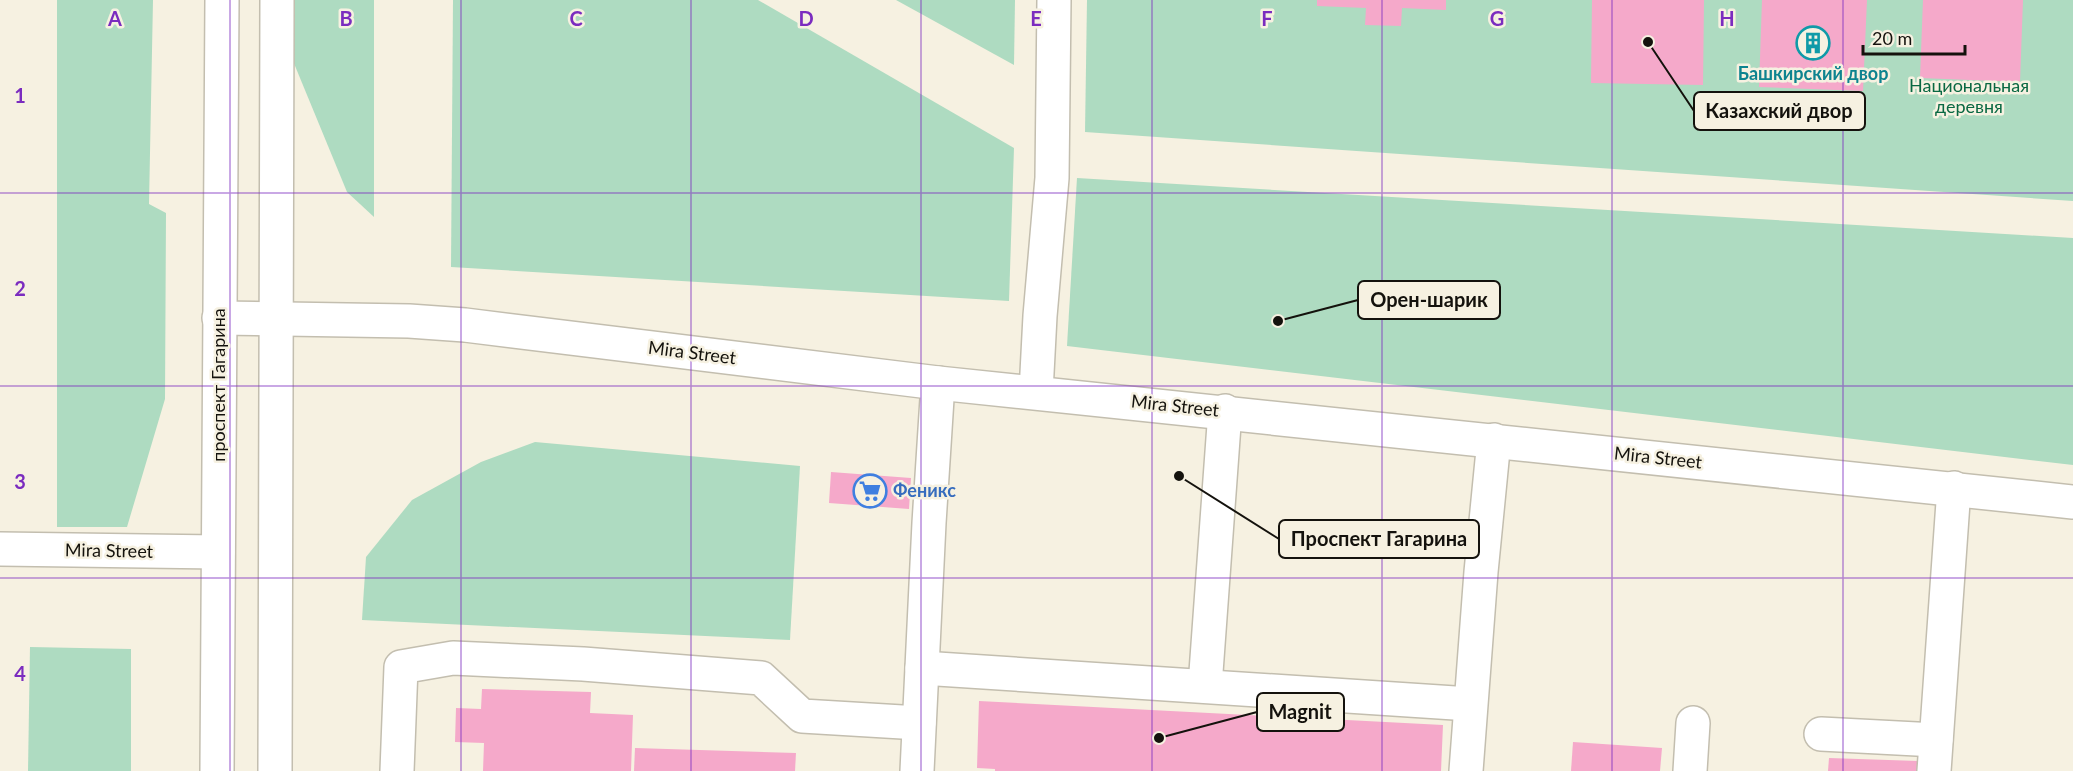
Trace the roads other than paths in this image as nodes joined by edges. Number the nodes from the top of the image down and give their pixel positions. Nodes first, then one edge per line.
1 (222, 0) edge
2 (277, 0) edge
3 (1054, 0) edge
4 (219, 318) junction
5 (276, 319) junction
6 (938, 383) junction
7 (1036, 392) junction
8 (1225, 411) junction
9 (1494, 440) junction
10 (1954, 488) junction
11 (2073, 502) edge
12 (0, 549) edge
13 (218, 552) junction
14 (922, 668) junction
15 (1205, 686) junction
16 (1470, 704) junction
17 (919, 723) junction
18 (1693, 723) dead end
19 (1821, 734) dead end
20 (1935, 755) edge
21 (217, 771) edge
22 (275, 771) edge
23 (398, 771) edge
24 (917, 771) edge
25 (1466, 771) edge
26 (1690, 771) edge

1 - 4 main road, проспект Гагарина
2 - 5 main road
3 - 7 main road
4 - 5 main road, Mira Street
4 - 13 main road, проспект Гагарина
5 - 6 main road, Mira Street
5 - 22 main road
6 - 7 main road, Mira Street
6 - 14 main road
7 - 8 main road, Mira Street
8 - 9 main road, Mira Street
8 - 15 main road
9 - 10 main road, Mira Street
9 - 16 main road
10 - 11 main road, Mira Street
10 - 20 main road
12 - 13 main road, Mira Street
13 - 21 main road, проспект Гагарина
14 - 15 main road
14 - 17 main road
15 - 16 main road
16 - 25 main road
17 - 23 main road
17 - 24 main road
18 - 26 main road
19 - 20 main road

